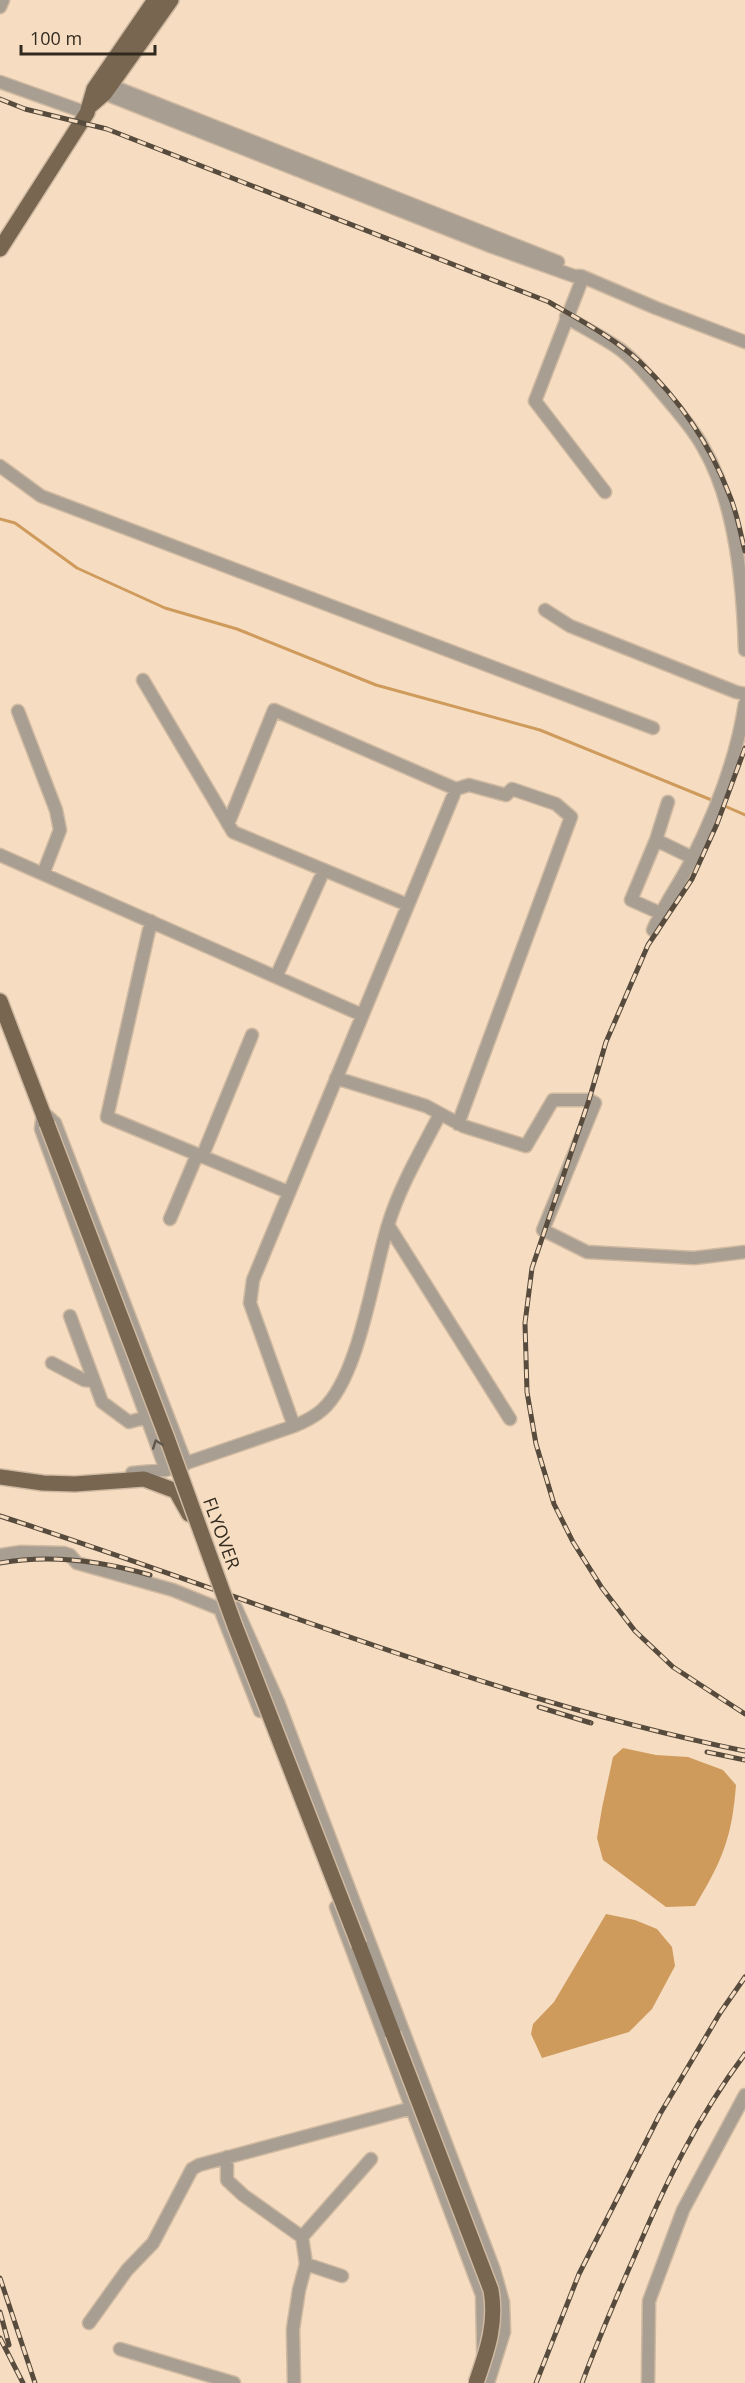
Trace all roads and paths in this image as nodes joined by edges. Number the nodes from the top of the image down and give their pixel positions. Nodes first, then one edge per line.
1 (3, 0) edge
2 (155, 0) edge
3 (171, 0) edge
4 (0, 7) edge
5 (0, 82) edge
6 (102, 87) junction
7 (88, 110) junction
8 (70, 140) junction
9 (0, 236) edge
10 (0, 249) edge
11 (582, 276) junction
12 (566, 317) junction
13 (745, 342) edge
14 (0, 466) edge
15 (605, 492) dead end
16 (545, 610) dead end
17 (745, 650) edge
18 (143, 680) dead end
19 (745, 694) edge
20 (745, 703) edge
21 (18, 711) dead end
22 (654, 728) dead end
23 (456, 789) junction
24 (668, 802) dead end
25 (228, 824) junction
26 (656, 840) junction
27 (0, 855) edge
28 (693, 858) junction
29 (324, 870) junction
30 (43, 874) junction
31 (408, 905) junction
32 (660, 913) junction
33 (151, 921) junction
34 (654, 930) dead end
35 (276, 977) junction
36 (0, 1001) edge
37 (362, 1015) junction
38 (252, 1035) dead end
39 (336, 1078) junction
40 (440, 1114) junction
41 (45, 1118) junction
42 (458, 1124) junction
43 (200, 1156) junction
44 (288, 1192) junction
45 (170, 1219) dead end
46 (388, 1225) junction
47 (745, 1252) edge
48 (70, 1316) dead end
49 (52, 1363) dead end
50 (94, 1381) junction
51 (147, 1417) junction
52 (510, 1419) dead end
53 (294, 1426) junction
54 (186, 1464) junction
55 (0, 1470) edge
56 (166, 1470) junction
57 (0, 1477) edge
58 (208, 1551) junction
59 (0, 1555) edge
60 (220, 1609) junction
61 (368, 1967) junction
62 (390, 2023) junction
63 (745, 2095) edge
64 (412, 2108) junction
65 (227, 2157) junction
66 (371, 2159) dead end
67 (302, 2237) junction
68 (306, 2264) junction
69 (342, 2276) dead end
70 (89, 2323) dead end
71 (120, 2349) dead end
72 (234, 2383) edge
73 (294, 2383) edge
74 (476, 2383) edge
75 (486, 2383) edge
76 (648, 2383) edge

1 - 4 street
2 - 6 main road
3 - 6 main road
5 - 7 street
6 - 7 main road
6 - 11 street
7 - 8 main road
8 - 9 main road
8 - 10 main road
11 - 12 street
11 - 13 street
12 - 15 street
12 - 17 street
14 - 22 street
16 - 19 street
18 - 25 street
20 - 28 street
21 - 30 street
23 - 25 street
23 - 31 street
23 - 42 street
24 - 26 street
25 - 29 street
26 - 28 street
26 - 32 street
27 - 30 street
28 - 32 street
29 - 31 street
29 - 35 street
30 - 33 street
31 - 37 street
32 - 34 street
33 - 35 street
33 - 43 street
35 - 37 street
36 - 41 main road, FLYOVER
37 - 39 street
38 - 43 street
39 - 40 street
39 - 44 street
40 - 42 street
40 - 46 street
41 - 51 street
41 - 54 street
41 - 58 main road, FLYOVER, bridge
42 - 47 street
43 - 44 street
43 - 45 street
44 - 53 street
46 - 52 street
46 - 53 street
48 - 50 street
49 - 50 street
50 - 51 street
56 -> 51 street
53 - 54 street
54 - 56 street
55 - 56 street
57 - 58 main road
58 - 61 main road, FLYOVER, bridge
59 - 60 street
60 - 61 street
60 - 61 street
61 - 62 main road, FLYOVER
62 - 64 street
62 - 74 main road, FLYOVER, bridge
62 - 75 street
63 - 76 street
64 - 65 street
64 - 75 street
65 - 67 street
65 - 70 street
66 - 67 street
67 - 68 street
68 - 69 street
68 - 73 street
71 - 72 street

